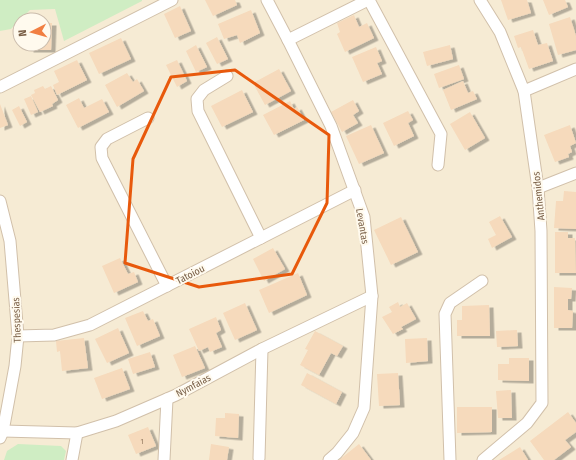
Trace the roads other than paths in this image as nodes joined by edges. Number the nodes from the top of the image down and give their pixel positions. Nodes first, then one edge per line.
1 (172, 0) edge
2 (267, 0) edge
3 (369, 0) edge
4 (480, 0) edge
5 (288, 40) junction
6 (576, 69) edge
7 (227, 76) dead end
8 (0, 87) edge
9 (524, 91) junction
10 (148, 118) dead end
11 (438, 165) dead end
12 (576, 173) edge
13 (538, 188) junction
14 (355, 190) junction
15 (0, 201) edge
16 (261, 238) junction
17 (482, 281) dead end
18 (167, 286) junction
19 (372, 296) junction
20 (18, 336) junction
21 (262, 349) junction
22 (167, 399) junction
23 (77, 433) junction
24 (1, 435) edge
25 (259, 458) dead end
26 (72, 460) edge
27 (164, 460) edge
28 (329, 460) edge
29 (450, 460) edge
30 (483, 460) edge

1 - 8 street
2 - 5 street, Levantas
3 - 5 street
3 - 11 street
4 - 9 street, Anthemidos
5 - 14 street, Levantas
6 - 9 street
7 - 16 street
9 - 13 street, Anthemidos
10 - 18 street
12 - 13 street
13 - 30 street, Anthemidos
14 - 16 street, Tatoiou
14 - 19 street, Levantas
15 - 20 street, Thespesias
16 - 18 street, Tatoiou
17 - 29 street
18 - 20 street, Tatoiou
19 - 21 street, Nymfaias
19 - 28 street, Levantas
20 - 24 street, Thespesias
21 - 22 street, Nymfaias
21 - 25 street
22 - 23 street, Nymfaias
22 - 27 street
23 - 24 street, Nymfaias
23 - 26 street

